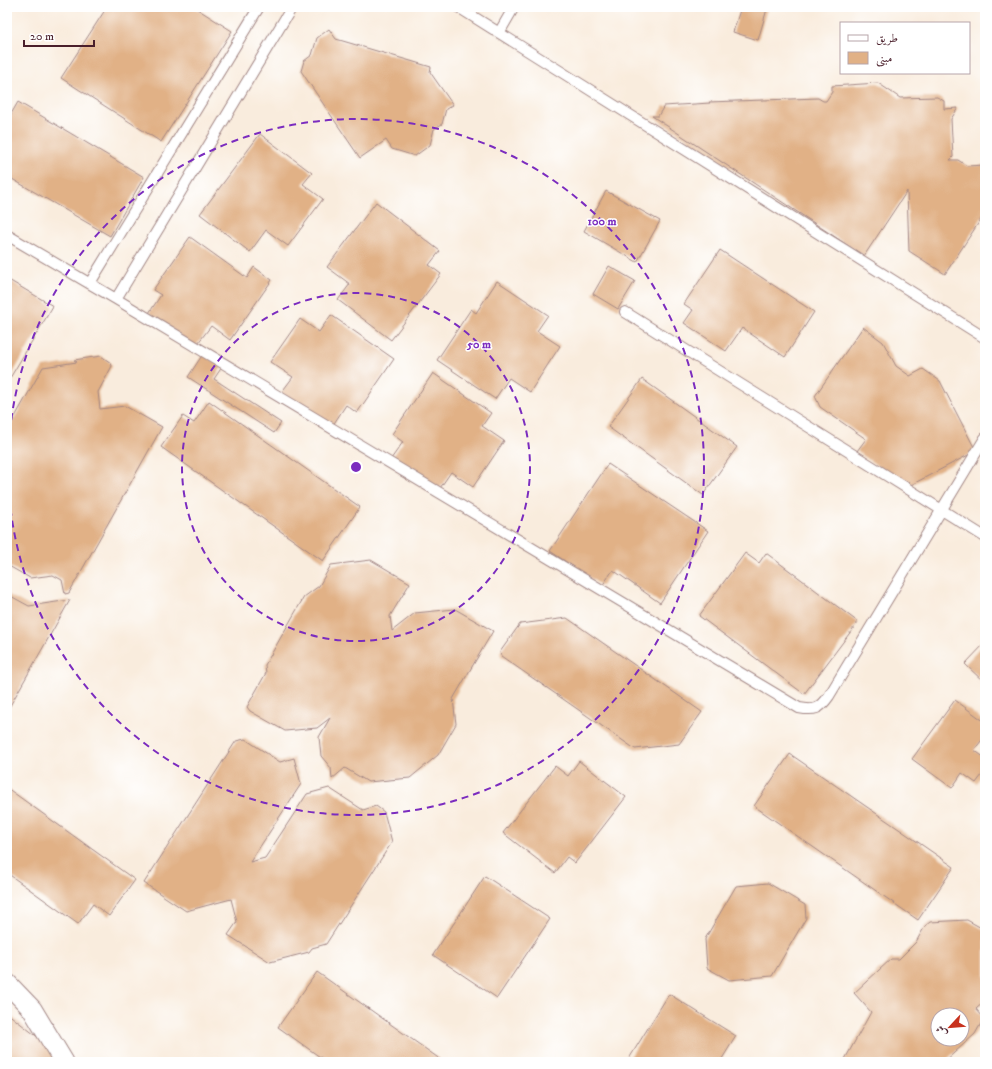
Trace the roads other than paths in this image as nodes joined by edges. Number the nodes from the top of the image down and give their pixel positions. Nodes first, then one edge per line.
1 (259, 7) edge
2 (292, 7) edge
3 (458, 7) edge
4 (514, 7) edge
5 (499, 33) junction
6 (7, 235) edge
7 (90, 283) junction
8 (116, 298) junction
9 (625, 312) dead end
10 (985, 338) edge
11 (985, 438) edge
12 (942, 510) junction
13 (985, 537) edge
14 (7, 983) edge
15 (64, 1062) edge

1 - 7 lane
2 - 8 lane
3 - 5 lane
4 - 5 lane
5 - 10 lane
6 - 7 lane
7 - 8 lane
8 - 12 lane
9 - 12 lane
11 - 12 lane
12 - 13 lane
14 - 15 street

